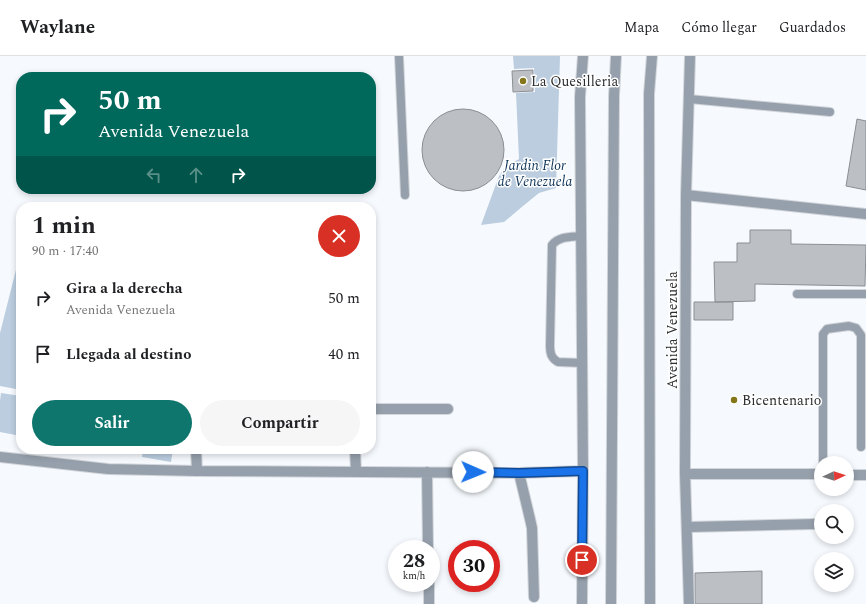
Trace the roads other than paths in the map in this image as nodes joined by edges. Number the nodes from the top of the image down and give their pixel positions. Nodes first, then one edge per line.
1 (398, 56) edge
2 (583, 56) edge
3 (616, 56) edge
4 (652, 56) edge
5 (690, 56) edge
6 (688, 99) junction
7 (830, 112) dead end
8 (405, 195) dead end
9 (686, 195) junction
10 (866, 214) edge
11 (581, 236) junction
12 (797, 294) dead end
13 (866, 294) edge
14 (582, 363) junction
15 (448, 408) dead end
16 (376, 409) edge
17 (862, 447) dead end
18 (196, 454) edge
19 (356, 454) edge
20 (823, 456) edge
21 (0, 457) edge
22 (197, 471) junction
23 (356, 471) junction
24 (583, 471) junction
25 (427, 472) junction
26 (519, 473) junction
27 (685, 474) junction
28 (814, 474) edge
29 (854, 474) edge
30 (866, 475) edge
31 (814, 524) edge
32 (687, 529) junction
33 (428, 540) edge
34 (429, 592) edge
35 (534, 597) dead end
36 (429, 604) edge
37 (582, 604) edge
38 (610, 604) edge
39 (650, 604) edge
40 (689, 604) edge

1 - 8 lane
2 - 11 street
3 - 38 street
4 - 39 street, Avenida Venezuela
5 - 6 street, Avenida Venezuela
6 - 7 lane
6 - 9 street, Avenida Venezuela
9 - 10 street
9 - 27 street, Avenida Venezuela
11 - 14 street
11 - 14 lane
12 - 13 lane
14 - 24 street
15 - 16 street
17 - 20 lane
18 - 22 street
19 - 23 street
21 - 22 street
22 - 23 street
23 - 25 street
24 - 26 street
24 - 37 street
25 - 26 street
25 - 33 street
26 - 35 street
27 - 28 street
27 - 32 street, Avenida Venezuela
29 - 30 street
31 - 32 street
32 - 40 street, Avenida Venezuela
34 - 36 street

